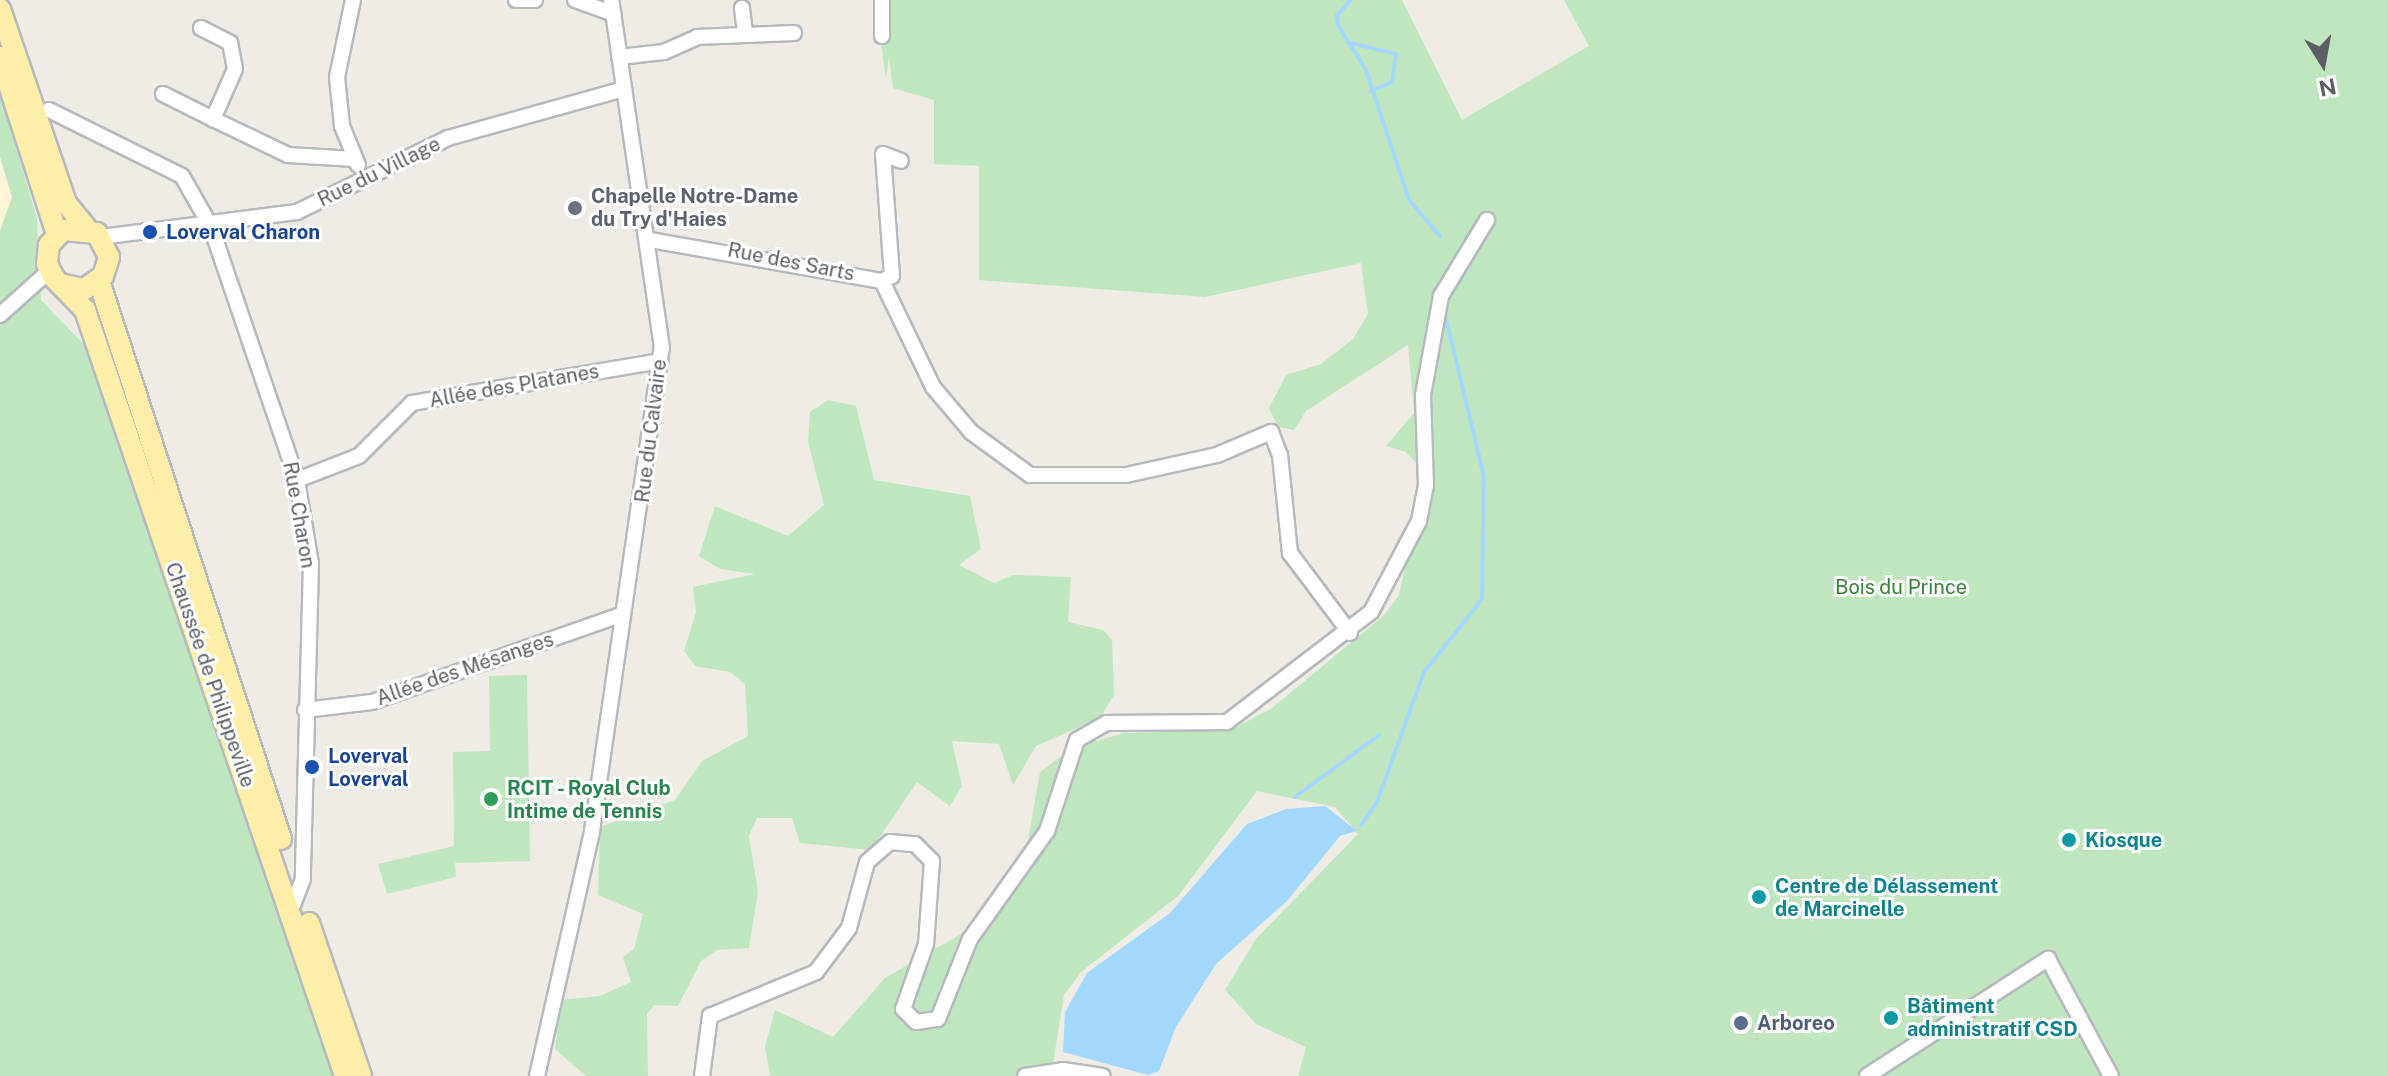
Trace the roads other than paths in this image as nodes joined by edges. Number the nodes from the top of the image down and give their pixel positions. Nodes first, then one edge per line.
1 (353, 0) edge
2 (516, 0) edge
3 (535, 0) edge
4 (575, 0) edge
5 (882, 0) edge
6 (612, 7) edge
7 (742, 8) dead end
8 (0, 9) edge
9 (201, 28) dead end
10 (745, 33) junction
11 (794, 33) dead end
12 (882, 36) dead end
13 (0, 57) edge
14 (619, 57) junction
15 (624, 89) junction
16 (163, 94) dead end
17 (49, 110) dead end
18 (213, 119) junction
19 (355, 159) junction
20 (901, 161) dead end
21 (362, 176) junction
22 (1487, 220) dead end
23 (211, 227) junction
24 (94, 233) junction
25 (57, 235) junction
26 (130, 238) junction
27 (651, 240) junction
28 (109, 257) junction
29 (54, 278) junction
30 (99, 281) junction
31 (882, 281) junction
32 (0, 315) edge
33 (660, 361) junction
34 (297, 480) junction
35 (621, 615) junction
36 (1350, 633) junction
37 (305, 710) junction
38 (295, 900) junction
39 (345, 1076) edge
40 (361, 1076) edge
41 (537, 1076) edge
42 (702, 1076) edge
43 (1025, 1076) edge
44 (1103, 1076) edge
45 (1867, 1076) edge
46 (2111, 1076) edge

1 - 19 street
2 - 3 street
4 - 6 street
5 - 12 street
6 - 14 street, Rue du Calvaire
7 - 10 street
8 - 24 main road
9 - 18 street
10 - 11 street
10 - 14 street
13 - 25 main road
14 - 15 street, Rue du Calvaire
15 - 21 street, Rue du Village
15 - 27 street, Rue du Calvaire
16 - 18 street
17 - 23 street, Rue Charon
18 - 19 street
19 - 21 street
20 - 31 street, Rue des Sarts
21 - 23 street, Rue du Village
22 - 36 street
23 - 26 street, Rue du Village
23 - 34 street, Rue Charon
24 - 25 main road
24 - 26 street, Rue du Village
24 - 28 main road
25 - 29 main road
26 - 28 street
27 - 31 street, Rue des Sarts
27 - 33 street, Rue du Calvaire
28 - 30 main road
29 - 30 main road
29 - 32 street
29 - 38 main road, Chaussée de Philippeville
30 - 38 main road, Chaussée de Philippeville
31 - 36 street, Rue des Sarts
33 - 34 street, Allée des Platanes
33 - 35 street, Rue du Calvaire
34 - 37 street, Rue Charon
35 - 37 street, Allée des Mésanges
35 - 41 street, Rue du Calvaire
36 - 42 street
37 - 38 street, Rue Charon
38 - 39 main road, Chaussée de Philippeville
38 - 40 main road, Chaussée de Philippeville
43 - 44 street
45 - 46 street

